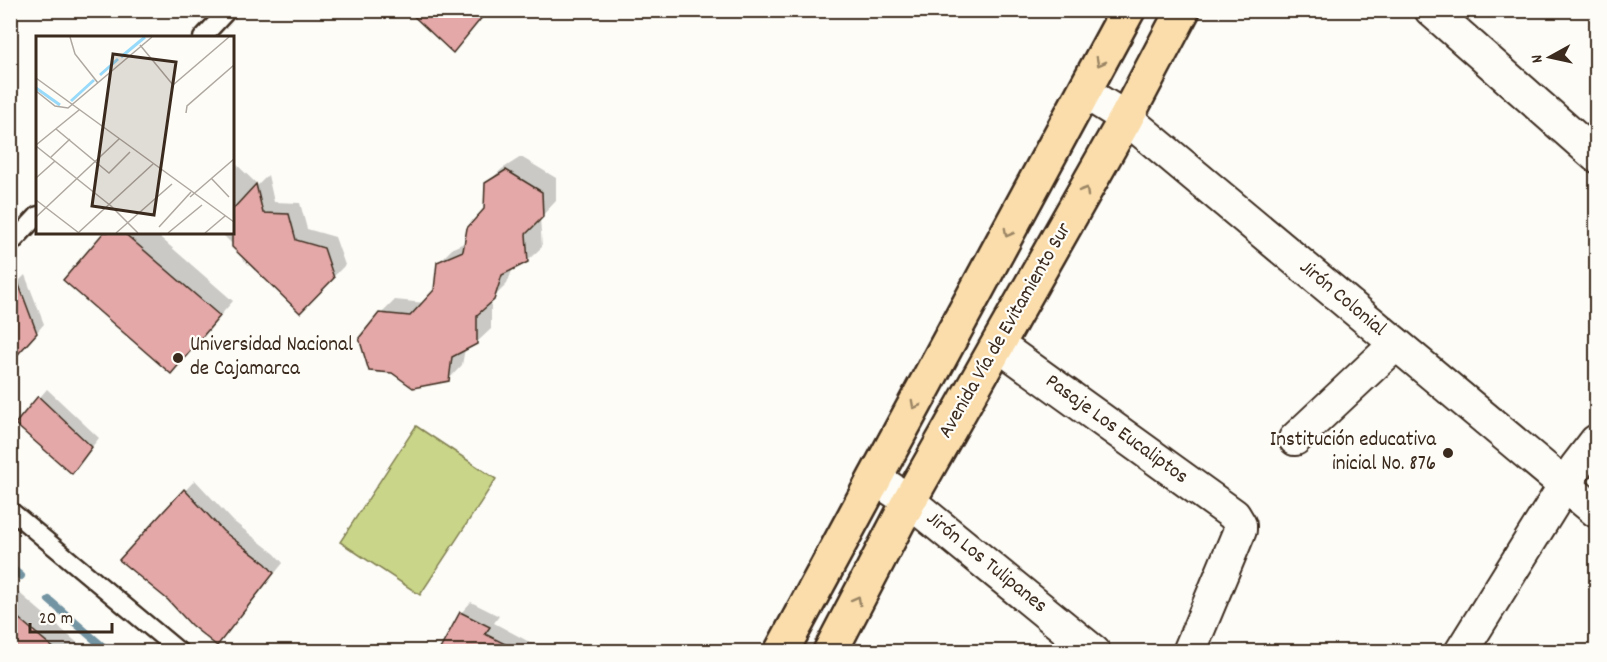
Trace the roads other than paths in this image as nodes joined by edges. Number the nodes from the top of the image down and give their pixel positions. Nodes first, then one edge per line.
1 (228, 10) edge
2 (1128, 10) edge
3 (1183, 10) edge
4 (1431, 10) edge
5 (204, 36) edge
6 (1084, 92) junction
7 (1126, 118) junction
8 (1596, 156) edge
9 (36, 218) edge
10 (10, 245) edge
11 (1396, 344) junction
12 (998, 345) junction
13 (1295, 440) dead end
14 (1596, 441) edge
15 (875, 478) junction
16 (1565, 485) junction
17 (909, 501) junction
18 (10, 510) edge
19 (1596, 511) edge
20 (180, 651) edge
21 (781, 651) edge
22 (830, 651) edge
23 (1094, 651) edge
24 (1189, 651) edge
25 (1461, 651) edge

1 - 5 lane
2 -> 6 highway, Avenida Vía de Evitamiento Sur
3 - 7 highway, Avenida Vía de Evitamiento Sur
4 - 8 street
6 - 7 street, Jirón Colonial
6 -> 15 highway, Avenida Vía de Evitamiento Sur
7 - 11 street, Jirón Colonial
12 -> 7 highway, Avenida Vía de Evitamiento Sur
9 - 10 lane
11 - 13 street
11 - 16 street, Jirón Colonial
12 - 17 highway, Avenida Vía de Evitamiento Sur
12 - 24 street, Pasaje Los Eucaliptos
14 - 16 street
15 - 17 street, Jirón Los Tulipanes
15 - 21 highway, Avenida Vía de Evitamiento Sur
16 - 19 street, Jirón Colonial
16 - 25 street
22 -> 17 highway, Avenida Vía de Evitamiento Sur
17 - 23 street, Jirón Los Tulipanes
18 - 20 lane

